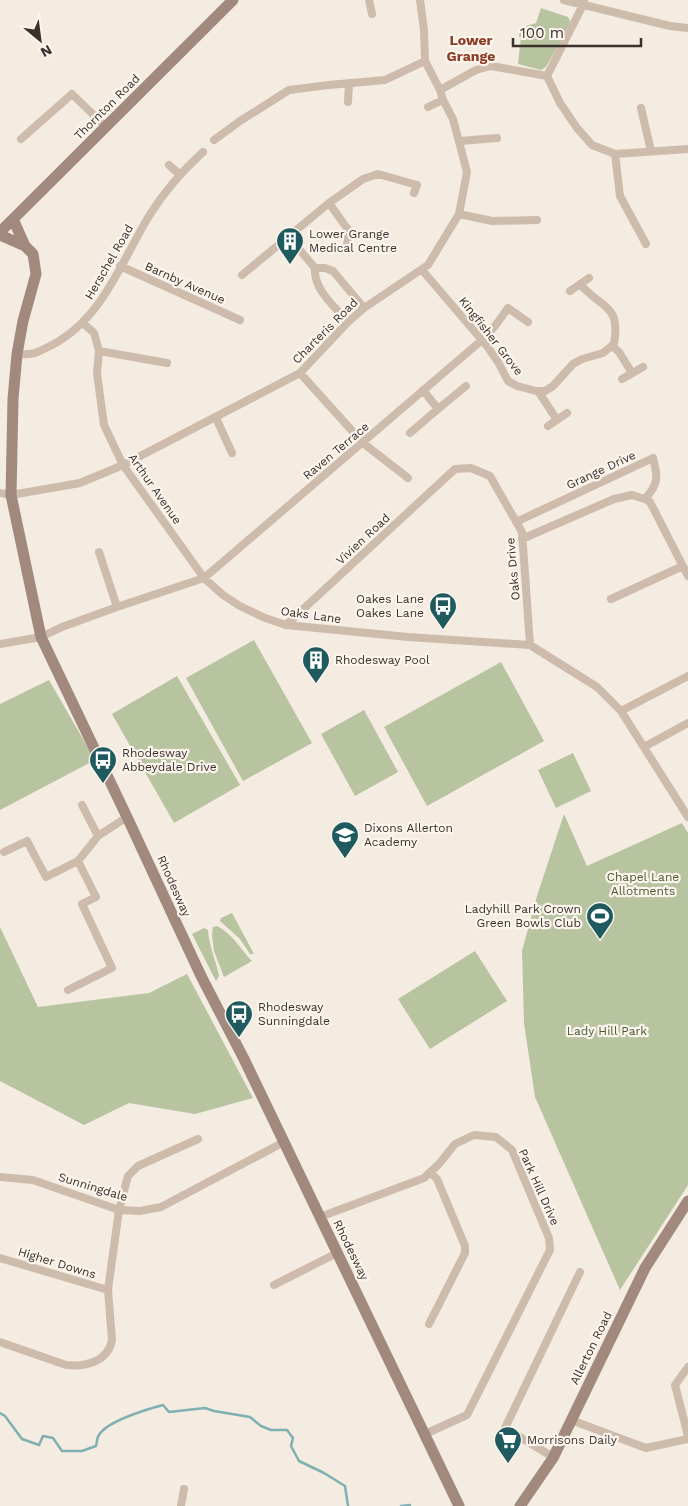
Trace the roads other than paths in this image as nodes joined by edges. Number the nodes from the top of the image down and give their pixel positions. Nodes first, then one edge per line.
1 (233, 0) edge
2 (369, 0) edge
3 (420, 0) edge
4 (564, 0) edge
5 (584, 3) edge
6 (372, 14) dead end
7 (688, 28) edge
8 (425, 61) junction
9 (547, 76) junction
10 (349, 83) junction
11 (440, 90) junction
12 (443, 100) junction
13 (348, 102) dead end
14 (428, 107) dead end
15 (641, 108) dead end
16 (106, 127) junction
17 (497, 138) dead end
18 (21, 139) dead end
19 (214, 140) dead end
20 (460, 141) junction
21 (688, 149) edge
22 (651, 151) junction
23 (203, 152) dead end
24 (615, 154) junction
25 (169, 165) dead end
26 (179, 174) junction
27 (414, 193) dead end
28 (329, 203) junction
29 (459, 214) junction
30 (13, 219) junction
31 (536, 220) dead end
32 (0, 234) edge
33 (289, 237) junction
34 (646, 244) dead end
35 (347, 245) dead end
36 (25, 246) junction
37 (120, 266) junction
38 (315, 268) junction
39 (422, 270) junction
40 (242, 275) dead end
41 (589, 278) dead end
42 (580, 284) junction
43 (570, 291) dead end
44 (364, 308) junction
45 (240, 320) dead end
46 (348, 322) junction
47 (528, 322) dead end
48 (83, 323) junction
49 (482, 340) junction
50 (612, 346) junction
51 (99, 351) junction
52 (17, 354) junction
53 (167, 364) dead end
54 (643, 367) dead end
55 (300, 373) junction
56 (632, 373) junction
57 (622, 379) dead end
58 (466, 386) dead end
59 (423, 390) junction
60 (538, 391) junction
61 (438, 409) junction
62 (567, 414) dead end
63 (216, 418) junction
64 (557, 420) junction
65 (548, 426) dead end
66 (410, 433) dead end
67 (363, 443) junction
68 (232, 453) dead end
69 (122, 465) junction
70 (455, 469) joint
71 (408, 478) dead end
72 (5, 494) edge
73 (645, 499) junction
74 (516, 522) junction
75 (522, 539) junction
76 (99, 552) dead end
77 (683, 566) junction
78 (688, 576) edge
79 (204, 578) junction
80 (612, 600) dead end
81 (117, 607) junction
82 (286, 625) junction
83 (40, 637) junction
84 (0, 644) edge
85 (530, 645) junction
86 (688, 676) edge
87 (621, 711) junction
88 (688, 723) edge
89 (644, 747) junction
90 (82, 805) dead end
91 (686, 808) edge
92 (127, 817) junction
93 (688, 817) edge
94 (98, 836) junction
95 (4, 852) dead end
96 (78, 861) junction
97 (68, 990) dead end
98 (198, 1139) dead end
99 (284, 1142) junction
100 (430, 1172) junction
101 (0, 1176) edge
102 (688, 1201) edge
103 (119, 1210) junction
104 (320, 1217) junction
105 (337, 1253) junction
106 (0, 1258) edge
107 (580, 1272) dead end
108 (274, 1285) dead end
109 (108, 1290) junction
110 (429, 1324) dead end
111 (0, 1342) edge
112 (688, 1368) edge
113 (571, 1420) junction
114 (425, 1434) junction
115 (688, 1438) edge
116 (553, 1457) junction
117 (184, 1489) dead end
118 (181, 1506) edge
119 (459, 1506) edge
120 (520, 1506) edge

1 - 16 street, Thornton Road
2 - 6 street
3 - 8 street, Charteris Road
4 - 5 street
5 - 7 street
5 - 9 street
8 - 10 street
8 - 11 street, Charteris Road
9 - 11 street
9 - 24 street
10 - 13 street
10 - 19 street
11 - 12 street, Charteris Road
12 - 14 street
12 - 20 street, Charteris Road
15 - 22 street
16 - 18 street
16 - 30 street, Thornton Road
17 - 20 street
20 - 29 street, Charteris Road
21 - 22 street
22 - 24 street
23 - 26 street, Herschel Road
24 - 34 street
25 - 26 street
26 - 37 street, Herschel Road
27 - 28 street
28 - 33 street
28 - 35 street
29 - 31 street
29 - 39 street, Charteris Road
30 - 32 street, Thornton Road
30 - 36 street, Rhodesway
32 - 36 street
33 - 38 street
33 - 40 street
36 - 52 street, Rhodesway
37 - 45 street, Barnby Avenue
37 - 48 street, Herschel Road
38 - 44 street
38 - 46 street
39 - 44 street, Charteris Road
39 - 49 street, Kingfisher Grove
41 - 42 street
42 - 43 street
42 - 50 street
44 - 46 street, Charteris Road
46 - 55 street, Charteris Road
47 - 49 street, Raven Terrace
48 - 51 street, Arthur Avenue
48 - 52 street, Herschel Road
49 - 59 street, Raven Terrace
49 - 60 street, Kingfisher Grove
50 - 56 street
50 - 60 street
51 - 53 street
51 - 69 street, Arthur Avenue
52 - 72 street, Rhodesway
54 - 56 street
55 - 63 street, Charteris Road
55 - 67 street
56 - 57 street
58 - 61 street
59 - 61 street
59 - 67 street, Raven Terrace
60 - 64 street
61 - 66 street
62 - 64 street
63 - 68 street
63 - 69 street, Charteris Road
64 - 65 street
67 - 71 street
67 - 79 street, Raven Terrace
69 - 72 street, Charteris Road
69 - 79 street, Arthur Avenue
70 - 74 street, Oaks Drive
70 - 82 street, Vivien Road
72 - 83 street, Rhodesway
73 - 74 street, Grange Drive
73 - 75 street
73 - 77 street
74 - 75 street, Oaks Drive
75 - 85 street, Oaks Drive
76 - 81 street
77 - 78 street
77 - 80 street
79 - 81 street
79 - 82 street, Oaks Lane
81 - 83 street
82 - 85 street, Oaks Lane
83 - 84 street
83 - 92 street, Rhodesway
85 - 87 street, Oaks Lane
86 - 87 street
87 - 89 street, Oaks Lane
88 - 89 street
89 - 91 street, Oaks Lane
90 - 94 street
91 - 93 street, Oaks Lane
92 - 94 street
92 - 99 street, Rhodesway
94 - 96 street
95 - 96 street
96 - 97 street
98 - 103 street
99 - 103 street, Sunningdale
99 - 104 street, Rhodesway
100 - 104 street, Park Hill Drive
100 - 110 street
100 - 114 street, Park Hill Drive
101 - 103 street, Sunningdale
102 - 113 street, Allerton Road
103 - 109 street
104 - 105 street, Rhodesway
105 - 108 street
105 - 114 street, Rhodesway
106 - 109 street, Higher Downs
107 - 116 street
109 - 111 street
112 - 115 street
113 - 115 street
113 - 116 street, Allerton Road
114 - 119 street, Rhodesway
116 - 120 street, Allerton Road
117 - 118 street

